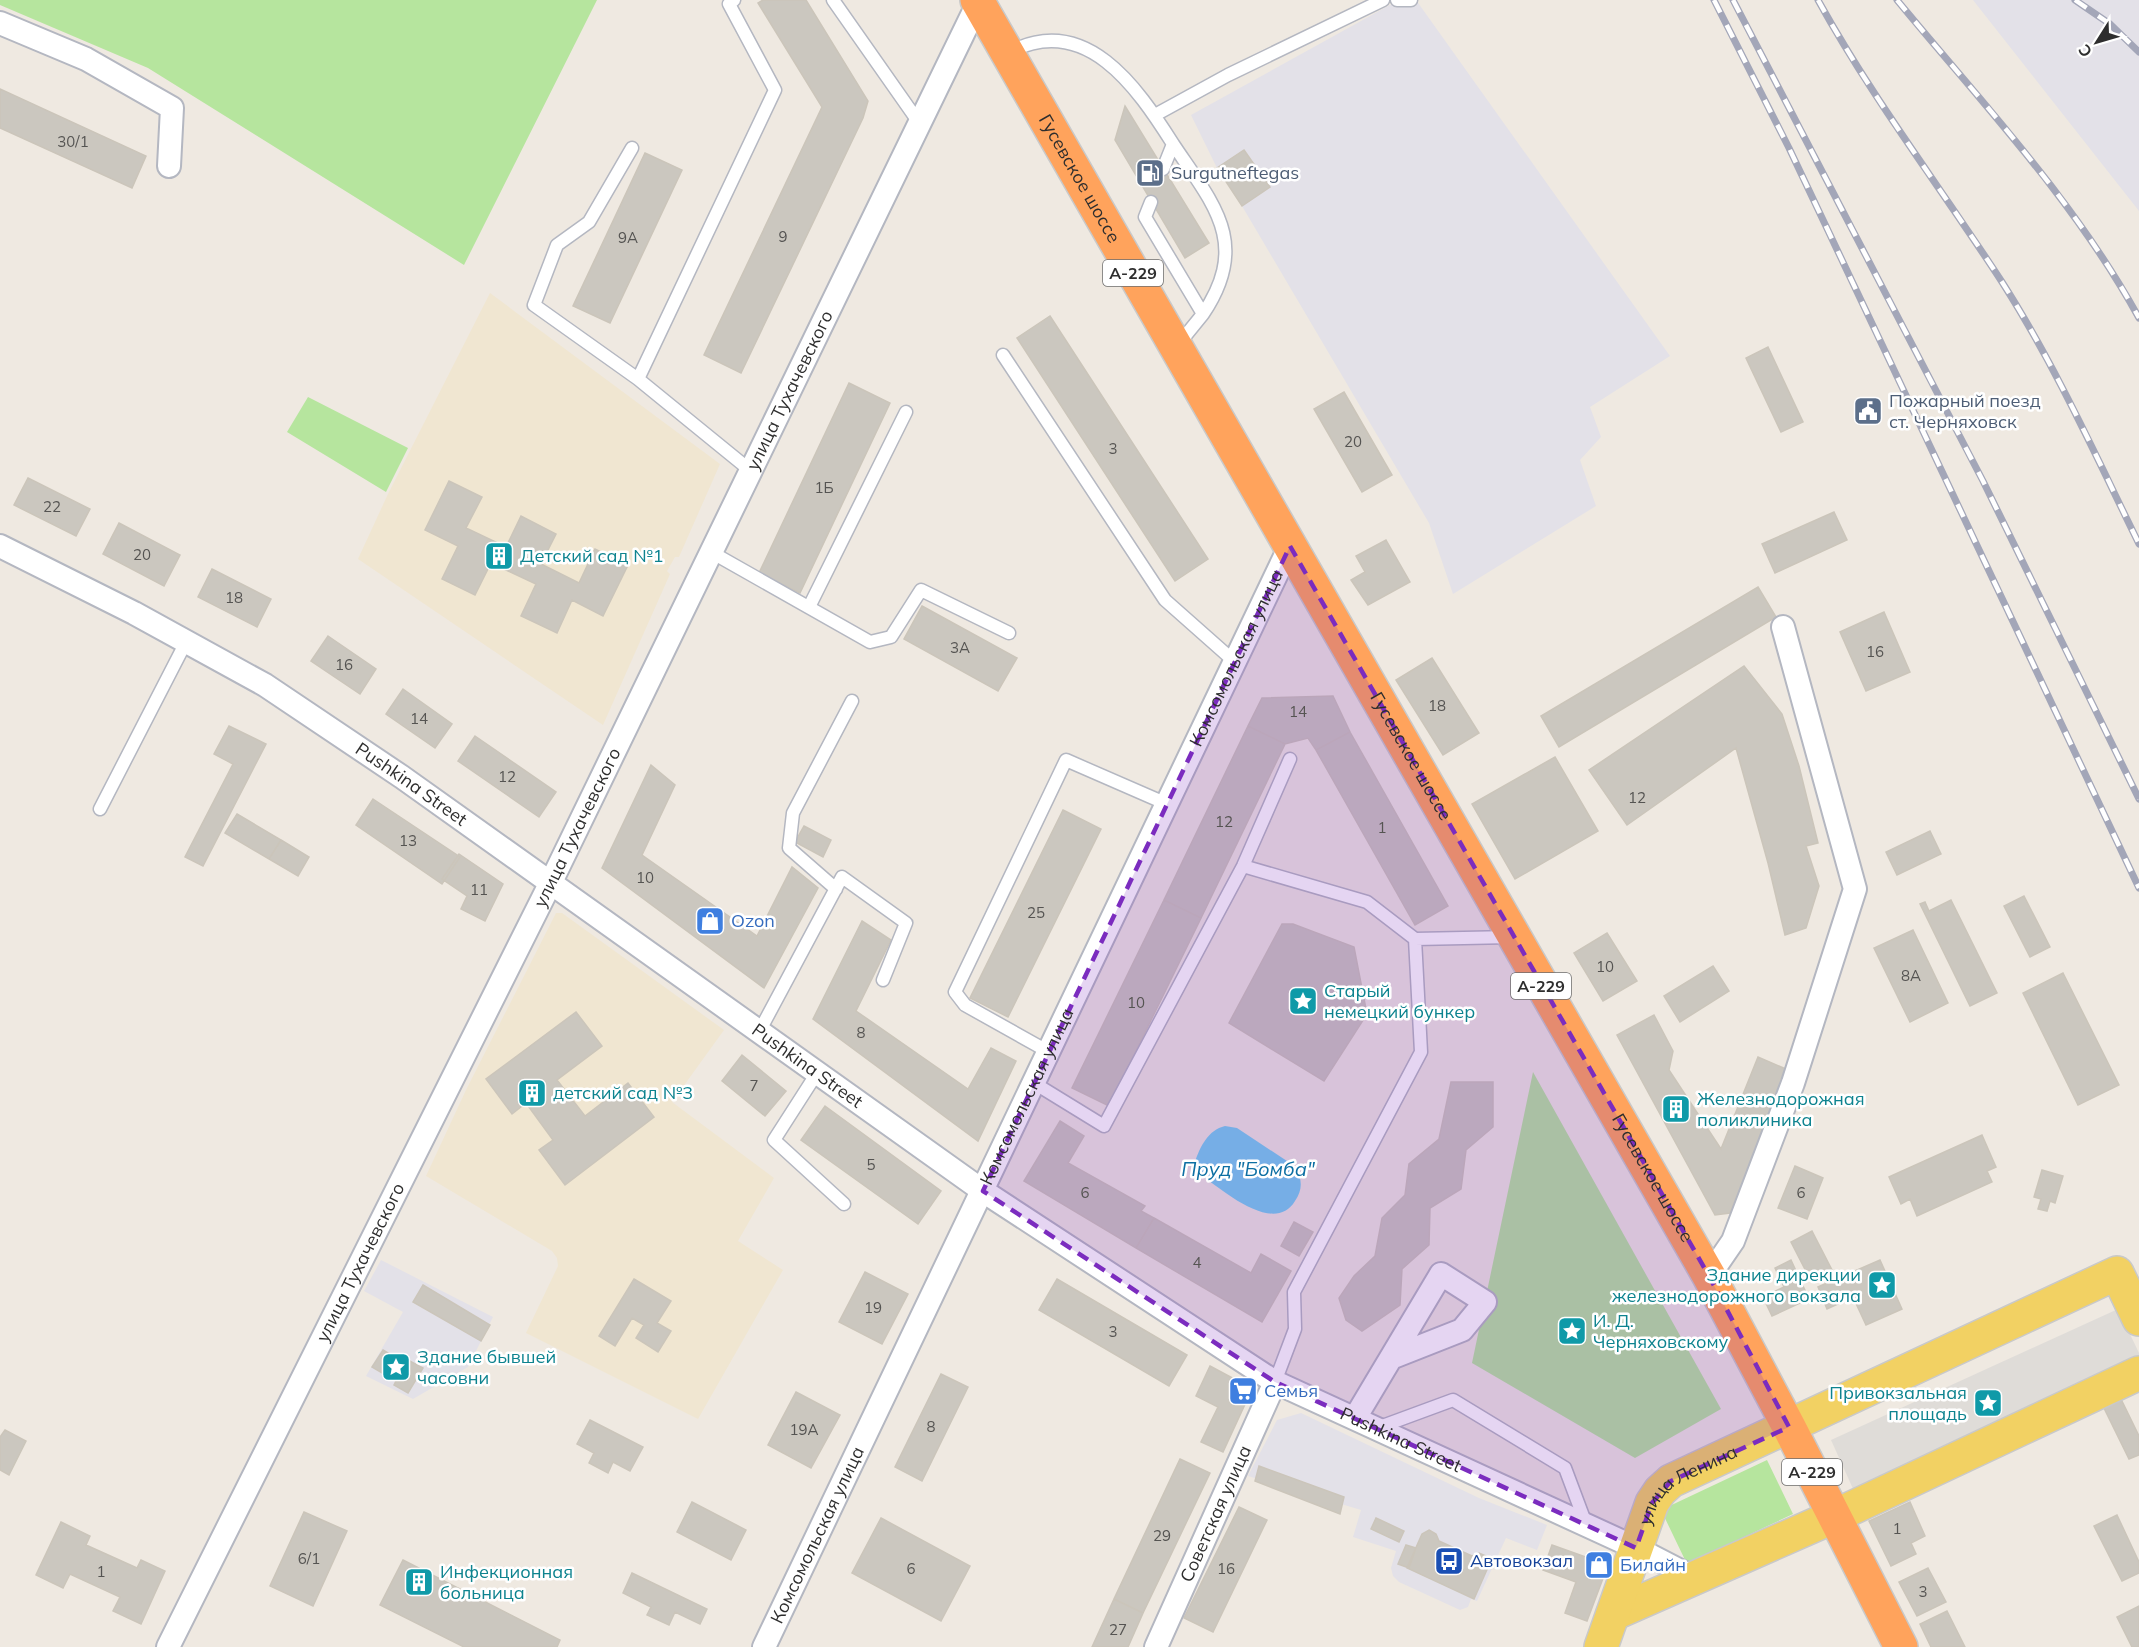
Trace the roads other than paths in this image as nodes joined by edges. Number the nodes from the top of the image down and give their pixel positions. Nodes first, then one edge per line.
1 (734, 0) edge
2 (833, 0) edge
3 (1383, 0) edge
4 (1397, 0) edge
5 (1411, 0) edge
6 (977, 2) edge
7 (0, 23) edge
8 (1007, 53) junction
9 (1155, 115) junction
10 (920, 124) junction
11 (1173, 144) junction
12 (632, 148) dead end
13 (169, 166) dead end
14 (1163, 169) dead end
15 (1151, 202) dead end
16 (1203, 314) junction
17 (1176, 347) junction
18 (1003, 355) dead end
19 (638, 379) junction
20 (906, 412) dead end
21 (751, 471) junction
22 (0, 546) edge
23 (1290, 546) junction
24 (711, 552) junction
25 (809, 608) junction
26 (1783, 627) dead end
27 (1009, 633) dead end
28 (186, 642) junction
29 (1235, 662) junction
30 (852, 701) dead end
31 (1290, 759) dead end
32 (1167, 804) junction
33 (100, 809) dead end
34 (1243, 866) junction
35 (550, 884) junction
36 (836, 889) junction
37 (1513, 936) junction
38 (1415, 939) junction
39 (883, 980) dead end
40 (759, 1032) junction
41 (1049, 1052) junction
42 (817, 1073) junction
43 (1034, 1083) junction
44 (983, 1191) junction
45 (844, 1204) dead end
46 (1709, 1276) junction
47 (2139, 1319) edge
48 (1391, 1358) dead end
49 (2139, 1373) edge
50 (1275, 1382) junction
51 (1355, 1418) junction
52 (1789, 1427) junction
53 (1377, 1428) junction
54 (1835, 1516) junction
55 (1587, 1526) junction
56 (1636, 1548) junction
57 (1694, 1578) junction
58 (1613, 1614) junction
59 (168, 1647) edge
60 (764, 1647) edge
61 (1156, 1647) edge
62 (1601, 1647) edge
63 (1901, 1647) edge

1 - 19 lane
2 - 10 lane
3 - 9 lane
4 - 5 lane
6 - 8 highway, Гусевское шоссе / А-229
6 - 10 street, улица Тухачевского
7 - 13 street
8 - 9 lane
8 - 17 highway, Гусевское шоссе / А-229
9 - 11 lane
10 - 21 street, улица Тухачевского
11 - 14 lane
11 - 16 lane
12 - 19 lane
15 - 16 lane
16 - 17 lane
17 - 23 highway, Гусевское шоссе / А-229
18 - 29 lane
19 - 21 lane
20 - 25 lane
21 - 24 street, улица Тухачевского
22 - 28 street, Pushkina Street
23 - 29 street, Комсомольская улица
23 - 37 highway, Гусевское шоссе / А-229
24 - 25 lane
24 - 35 street, улица Тухачевского
25 - 27 lane
26 - 46 street
28 - 33 lane
28 - 35 street, Pushkina Street
29 - 32 street, Комсомольская улица
30 - 36 lane
31 - 34 lane
32 - 41 street, Комсомольская улица
32 - 41 lane
34 - 38 lane
34 - 43 lane
35 - 40 street, Pushkina Street
35 - 59 street, улица Тухачевского
36 - 39 lane
36 - 40 lane
37 - 38 lane
37 - 46 highway, Гусевское шоссе / А-229
38 - 50 lane
40 - 42 street, Pushkina Street
41 - 43 street, Комсомольская улица
42 - 44 street, Pushkina Street
42 - 45 lane
43 - 44 street, Комсомольская улица
44 - 50 street, Pushkina Street
44 - 60 street, Комсомольская улица
46 - 52 highway, Гусевское шоссе / А-229
47 - 52 main road, улица Ленина
48 - 51 street
49 - 54 main road
50 - 51 street, Pushkina Street
50 - 61 street, Советская улица
51 - 53 street, Pushkina Street
52 - 54 highway, Гусевское шоссе / А-229
52 - 56 main road, улица Ленина
53 - 55 street, Pushkina Street
53 - 55 lane
54 - 57 main road
54 - 63 highway, Гусевское шоссе
55 - 56 street, Pushkina Street
56 - 57 street, Pushkina Street
56 - 58 main road, улица Ленина
57 - 58 main road
58 - 62 main road, улица Ленина

